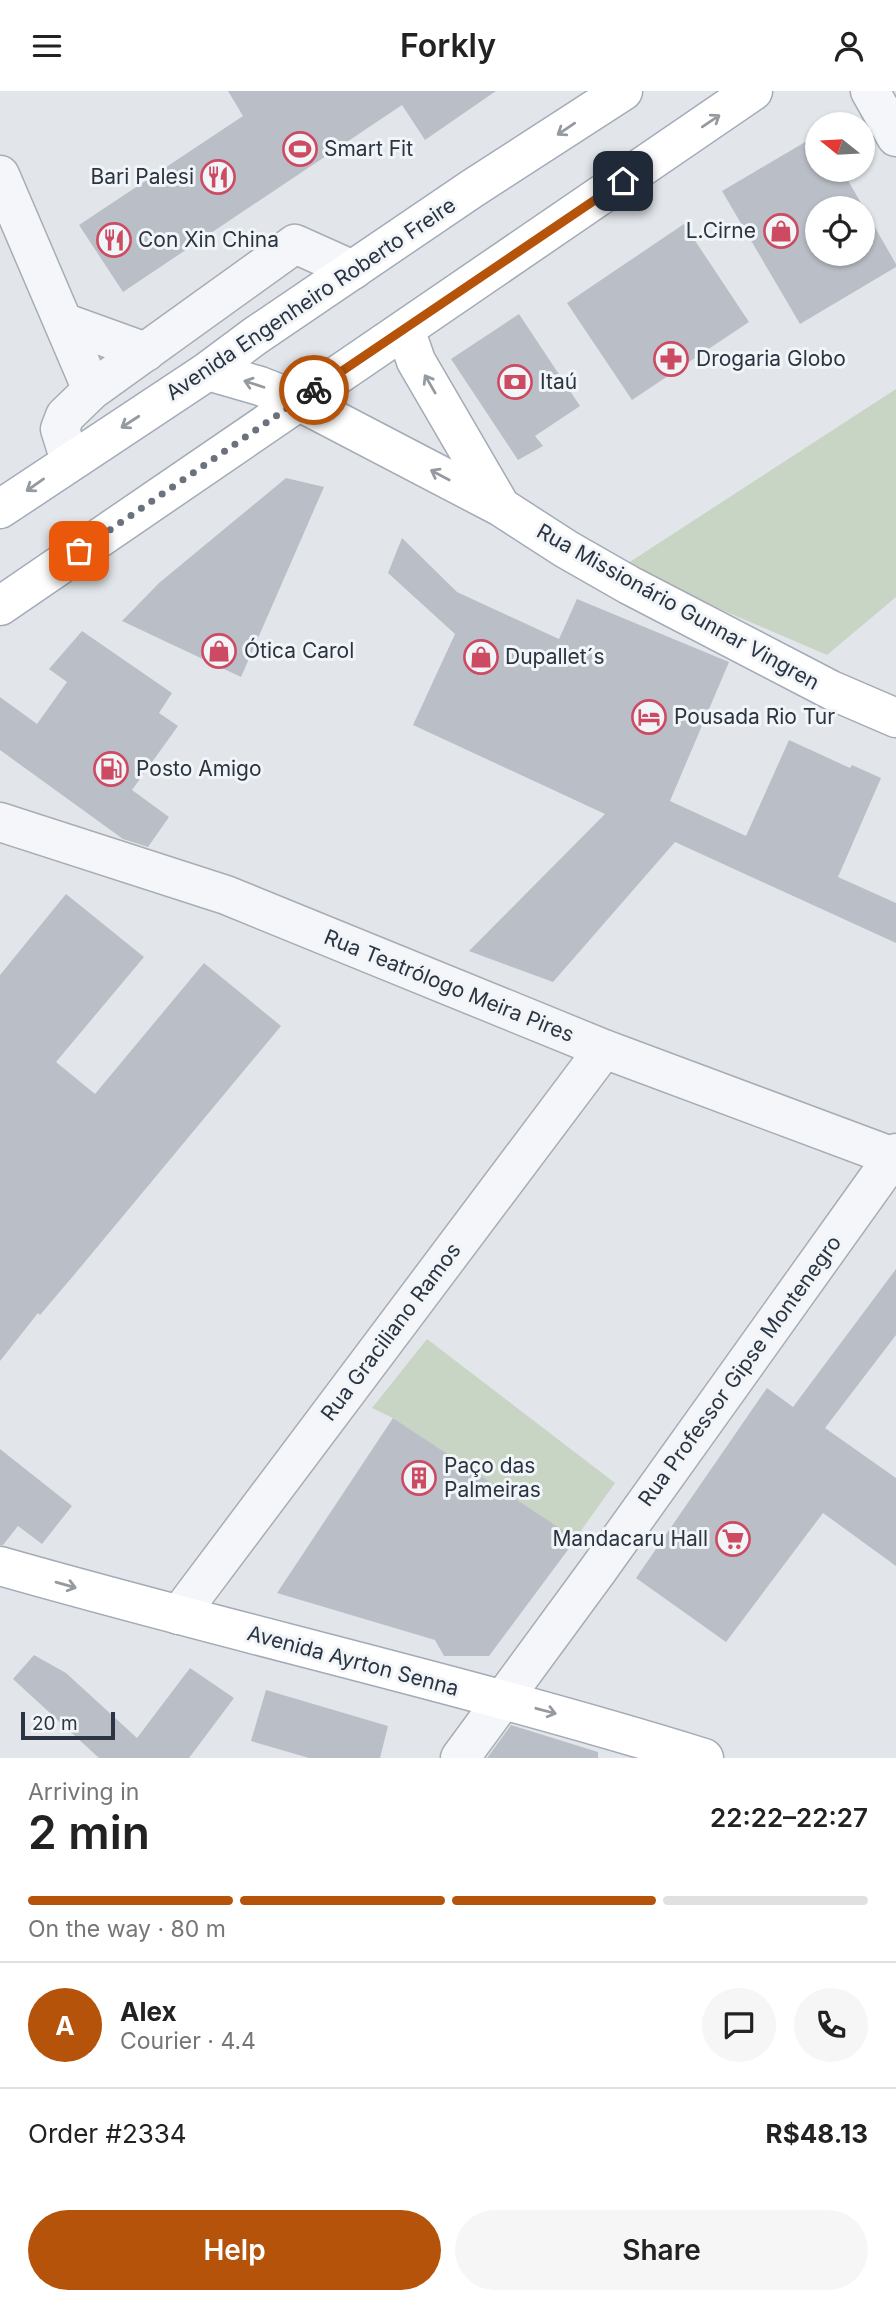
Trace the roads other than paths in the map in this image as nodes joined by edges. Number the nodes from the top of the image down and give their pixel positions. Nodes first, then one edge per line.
1 (623, 91) edge
2 (753, 91) edge
3 (870, 91) edge
4 (896, 137) edge
5 (0, 175) edge
6 (352, 270) junction
7 (63, 323) junction
8 (405, 329) junction
9 (146, 352) junction
10 (208, 371) junction
11 (92, 390) junction
12 (298, 401) junction
13 (70, 461) junction
14 (501, 507) junction
15 (0, 509) edge
16 (0, 605) edge
17 (896, 718) edge
18 (0, 822) edge
19 (604, 1049) junction
20 (895, 1156) edge
21 (0, 1566) edge
22 (179, 1615) junction
23 (502, 1699) junction
24 (460, 1758) edge
25 (704, 1758) edge

1 -> 6 main road, Avenida Engenheiro Roberto Freire
8 -> 2 main road
3 - 4 street
5 - 7 street
6 - 9 street
6 - 10 main road, Avenida Engenheiro Roberto Freire
7 - 9 street
7 - 11 street
8 - 12 main road
14 -> 8 main road, Rua Missionário Gunnar Vingren
9 - 11 street
12 -> 10 main road, Rua Missionário Gunnar Vingren
10 -> 13 main road, Avenida Engenheiro Roberto Freire
11 - 13 street
14 -> 12 main road, Rua Missionário Gunnar Vingren
12 - 16 main road
13 -> 15 main road, Avenida Engenheiro Roberto Freire
14 - 17 main road, Rua Missionário Gunnar Vingren
18 - 19 street, Rua Teatrólogo Meira Pires
19 - 20 street, Rua Teatrólogo Meira Pires
19 - 22 street, Rua Graciliano Ramos
20 - 23 street, Rua Professor Gipse Montenegro
21 -> 22 main road, Avenida Ayrton Senna
22 - 23 main road, Avenida Ayrton Senna
23 - 24 street, Rua Professor Gipse Montenegro
23 -> 25 main road, Avenida Ayrton Senna

